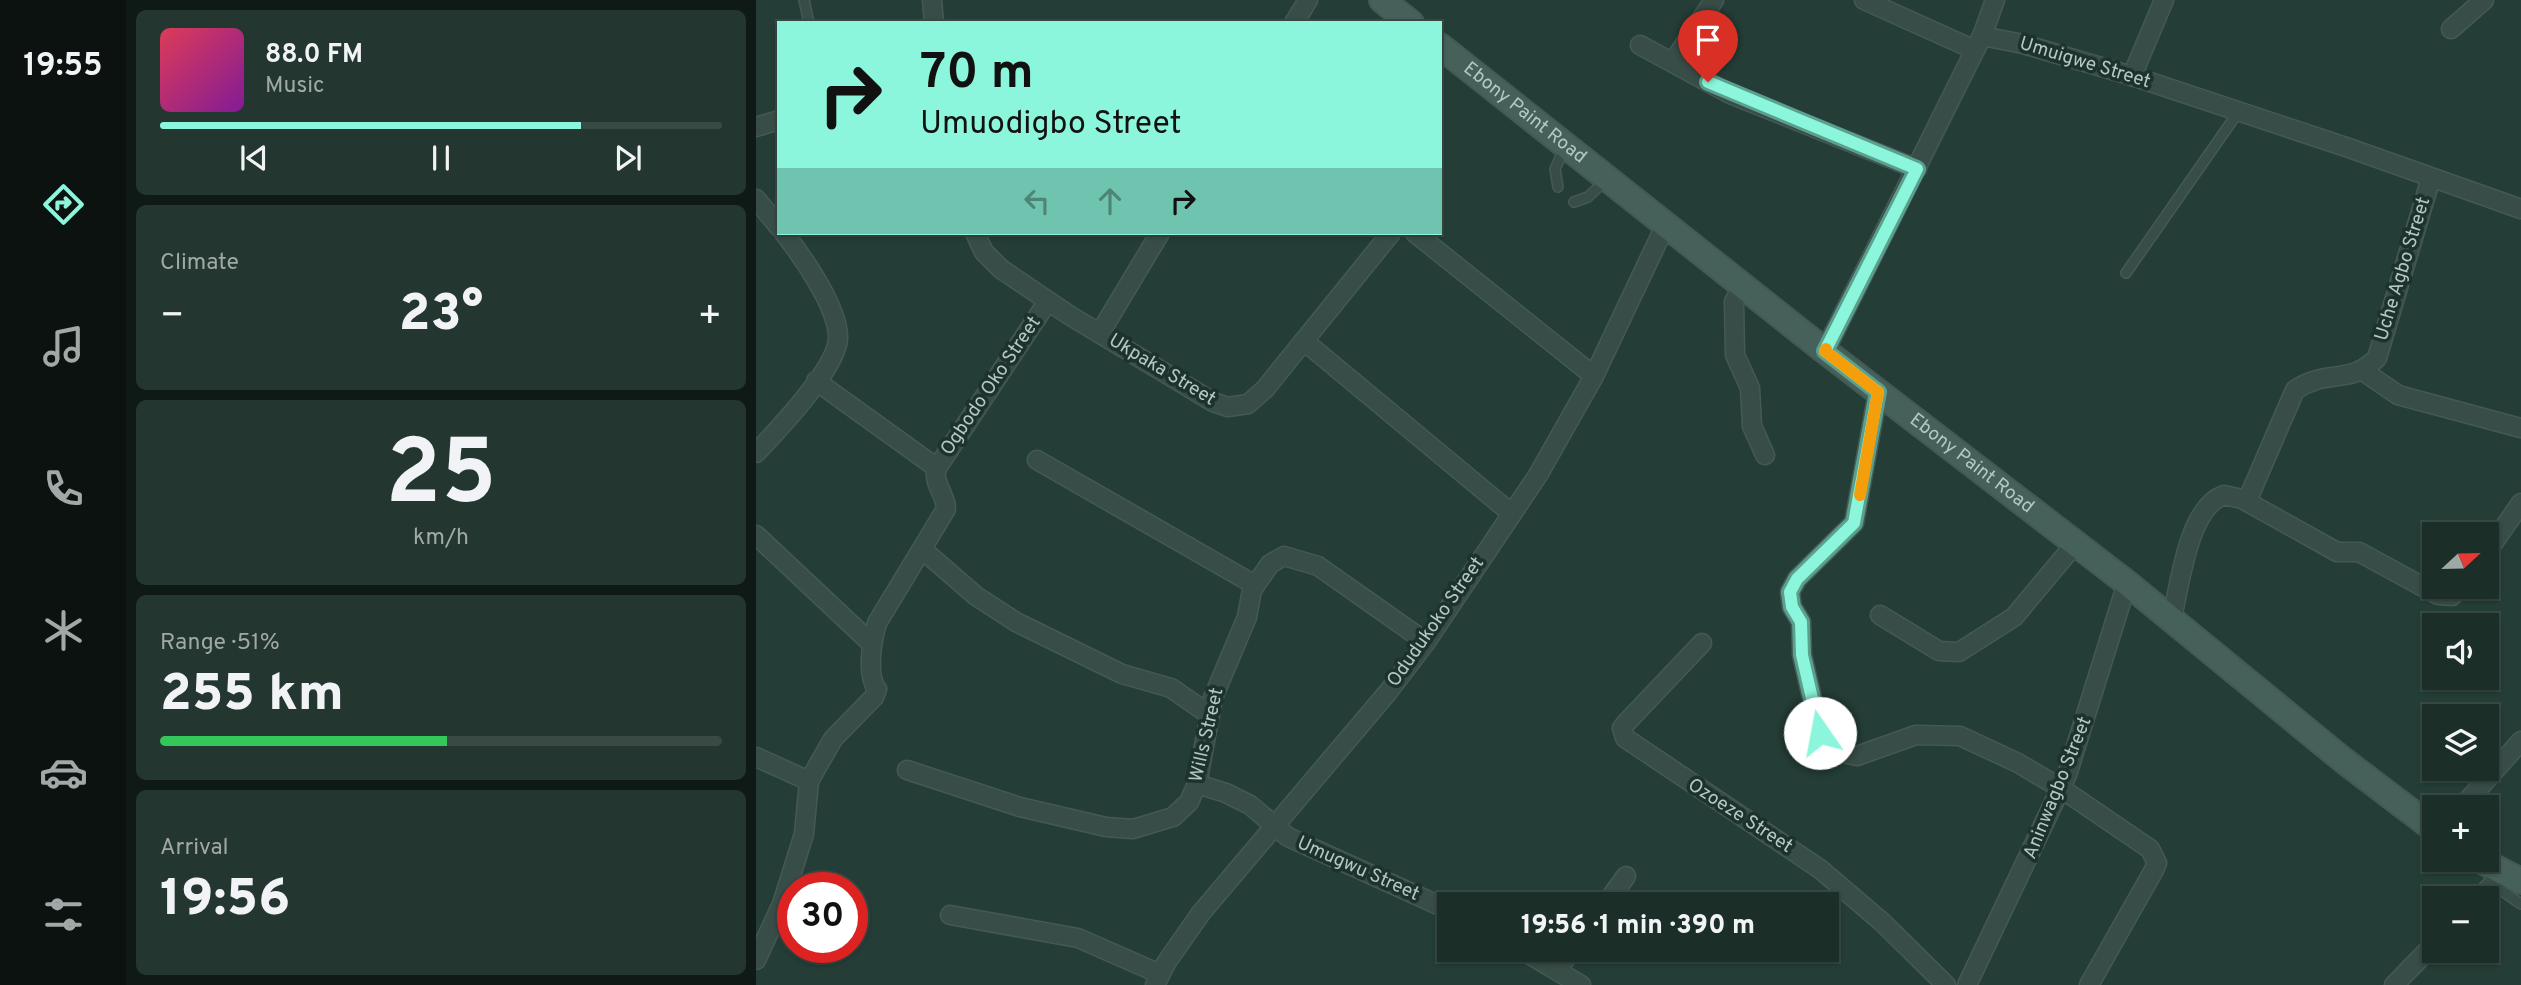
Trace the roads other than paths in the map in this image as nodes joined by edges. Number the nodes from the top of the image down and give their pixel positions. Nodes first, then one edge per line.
1 (804, 0) edge
2 (932, 0) edge
3 (1308, 0) edge
4 (1382, 0) edge
5 (1714, 0) edge
6 (1864, 0) edge
7 (1995, 0) edge
8 (2164, 0) edge
9 (2484, 0) edge
10 (809, 21) edge
11 (934, 21) edge
12 (1295, 21) edge
13 (1408, 21) edge
14 (2451, 29) dead end
15 (1978, 43) junction
16 (1640, 45) dead end
17 (1442, 48) edge
18 (1673, 62) junction
19 (2132, 76) junction
20 (2239, 111) junction
21 (777, 121) edge
22 (756, 127) edge
23 (1565, 146) junction
24 (1917, 169) junction
25 (2431, 178) junction
26 (1607, 179) junction
27 (1558, 187) dead end
28 (756, 200) edge
29 (1574, 202) dead end
30 (2521, 209) edge
31 (777, 225) edge
32 (1665, 226) junction
33 (784, 235) edge
34 (976, 235) edge
35 (1159, 235) edge
36 (1389, 235) edge
37 (1418, 235) edge
38 (2126, 273) dead end
39 (1742, 286) junction
40 (1048, 301) junction
41 (1100, 333) junction
42 (1304, 341) junction
43 (1825, 351) junction
44 (2363, 371) junction
45 (1594, 376) junction
46 (816, 381) junction
47 (1878, 392) junction
48 (2521, 428) edge
49 (756, 453) edge
50 (1765, 455) dead end
51 (1037, 460) dead end
52 (937, 468) junction
53 (2247, 501) junction
54 (2521, 503) edge
55 (1511, 513) junction
56 (756, 535) edge
57 (2499, 535) edge
58 (2075, 544) junction
59 (923, 550) junction
60 (2127, 583) junction
61 (1255, 585) junction
62 (2422, 586) edge
63 (1880, 615) dead end
64 (2171, 622) junction
65 (1426, 642) junction
66 (1702, 643) dead end
67 (872, 644) junction
68 (1210, 715) junction
69 (2521, 741) edge
70 (756, 757) edge
71 (907, 770) dead end
72 (810, 781) junction
73 (1197, 784) junction
74 (2062, 789) junction
75 (2473, 795) edge
76 (2422, 820) edge
77 (1274, 826) junction
78 (1626, 876) dead end
79 (2505, 879) edge
80 (1614, 892) edge
81 (2521, 904) edge
82 (1437, 906) edge
83 (950, 915) dead end
84 (2422, 956) edge
85 (756, 960) edge
86 (1543, 962) edge
87 (1563, 962) edge
88 (1557, 970) junction
89 (1157, 980) edge
90 (1581, 985) edge
91 (1946, 985) edge
92 (1968, 985) edge
93 (2089, 985) edge
94 (2394, 985) edge

1 - 10 lane
2 - 11 street
3 - 12 street
4 - 13 street
5 - 18 street
6 - 15 street, Umuigwe Street
7 - 15 street
8 - 19 street
9 - 14 street
15 - 19 street, Umuigwe Street
15 - 24 street
16 - 18 street
17 - 23 street, Ebony Paint Road
18 - 24 street
19 - 20 street, Umuigwe Street
20 - 25 street, Umuigwe Street
20 - 38 lane
21 - 22 street
23 - 26 street, Ebony Paint Road
23 - 27 lane
24 - 43 street
25 - 30 street, Umuigwe Street
25 - 44 street, Uche Agbo Street
26 - 29 lane
26 - 32 street, Ebony Paint Road
28 - 31 street
32 - 39 street, Ebony Paint Road
32 - 45 street, Odudukoko Street
33 - 46 street
34 - 40 street, Ukpaka Street
35 - 41 street
36 - 42 street, Ukpaka Street
37 - 45 street
39 - 43 street, Ebony Paint Road
39 - 50 street
40 - 41 street, Ukpaka Street
40 - 52 street, Ogbodo Oko Street
41 - 42 street, Ukpaka Street
42 - 55 street
43 - 47 street, Ebony Paint Road
44 - 48 street
44 - 53 street
45 - 55 street, Odudukoko Street
46 - 49 street
46 - 52 street
47 - 58 street, Ebony Paint Road
47 - 74 street
51 - 61 street
52 - 59 street, Ogbodo Oko Street
53 - 62 street
53 - 64 street
54 - 57 street
55 - 65 street, Odudukoko Street
56 - 67 street
58 - 60 street, Ebony Paint Road
58 - 63 street
59 - 67 street, Ogbodo Oko Street
59 - 68 street
60 - 64 street, Ebony Paint Road
60 - 74 street, Aninwagbo Street
61 - 65 street, Wills Street
61 - 68 street, Wills Street
64 - 76 street, Ebony Paint Road
65 - 77 street, Odudukoko Street
66 - 91 street, Ozoeze Street
67 - 72 street, Ogbodo Oko Street
68 - 73 street, Wills Street
69 - 75 street
70 - 72 street
71 - 73 street, Wills Street
72 - 85 street, Ogbodo Oko Street
73 - 77 street, Umugwu Street
74 - 92 street, Aninwagbo Street
74 - 93 street
77 - 82 street, Umugwu Street
77 - 89 street, Odudukoko Street
78 - 80 street
79 - 81 lane
83 - 89 street
84 - 94 street
86 - 88 street
87 - 88 street
88 - 90 street

